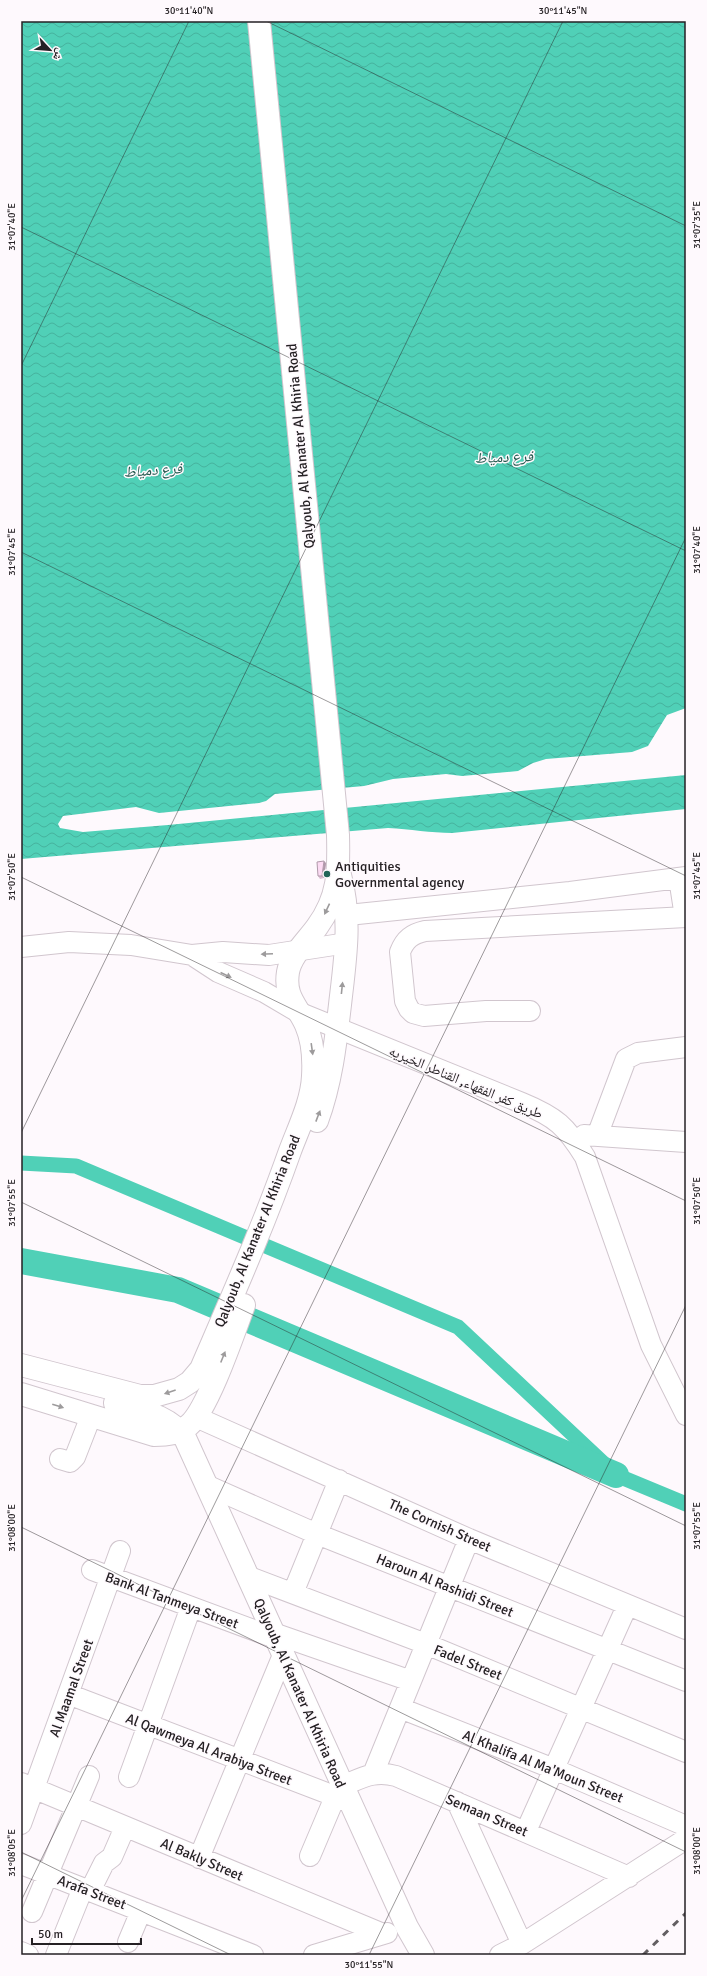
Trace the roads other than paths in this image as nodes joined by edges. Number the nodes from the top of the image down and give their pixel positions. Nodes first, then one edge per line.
1 (260, 21) edge
2 (339, 872) junction
3 (683, 877) edge
4 (593, 889) junction
5 (516, 898) junction
6 (348, 916) junction
7 (685, 917) edge
8 (597, 922) junction
9 (518, 926) junction
10 (347, 944) junction
11 (21, 947) edge
12 (298, 951) junction
13 (192, 955) junction
14 (530, 1011) dead end
15 (298, 1012) junction
16 (338, 1029) junction
17 (686, 1047) edge
18 (571, 1134) junction
19 (597, 1136) junction
20 (686, 1142) edge
21 (279, 1202) junction
22 (26, 1366) edge
23 (21, 1394) edge
24 (686, 1415) edge
25 (91, 1416) junction
26 (188, 1424) junction
27 (60, 1458) dead end
28 (339, 1480) junction
29 (206, 1485) junction
30 (317, 1534) junction
31 (469, 1538) junction
32 (120, 1551) dead end
33 (92, 1570) dead end
34 (247, 1576) junction
35 (111, 1577) junction
36 (449, 1587) junction
37 (293, 1593) junction
38 (627, 1606) junction
39 (191, 1607) junction
40 (686, 1629) edge
41 (277, 1642) junction
42 (426, 1644) junction
43 (608, 1649) junction
44 (411, 1681) junction
45 (686, 1681) edge
46 (68, 1694) junction
47 (400, 1708) junction
48 (581, 1709) junction
49 (148, 1725) junction
50 (686, 1752) edge
51 (239, 1760) junction
52 (554, 1769) junction
53 (373, 1774) junction
54 (89, 1776) dead end
55 (129, 1777) dead end
56 (27, 1786) edge
57 (342, 1795) junction
58 (458, 1802) junction
59 (76, 1806) junction
60 (21, 1824) edge
61 (686, 1826) edge
62 (125, 1827) junction
63 (526, 1831) junction
64 (686, 1839) edge
65 (310, 1856) dead end
66 (199, 1858) junction
67 (21, 1864) edge
68 (47, 1875) junction
69 (629, 1877) junction
70 (86, 1890) junction
71 (141, 1911) junction
72 (32, 1912) dead end
73 (407, 1927) junction
74 (383, 1934) junction
75 (128, 1942) dead end
76 (522, 1944) junction
77 (21, 1952) edge
78 (28, 1955) edge
79 (56, 1955) edge
80 (254, 1955) edge
81 (314, 1955) edge
82 (422, 1955) edge
83 (500, 1955) edge

1 - 2 main road, Qalyoub, Al Kanater Al Khiria Road
2 - 6 main road, Qalyoub, Al Kanater Al Khiria Road
2 -> 12 main road, Qalyoub, Al Kanater Al Khiria Road
3 - 4 street
3 - 7 street
4 - 5 street
4 - 8 street
5 - 6 street
5 - 9 street
6 - 10 main road, Qalyoub, Al Kanater Al Khiria Road
7 - 8 street
8 - 9 street
9 - 14 street
10 - 12 street, طريق كفر الفقهاء, القناطر الخيريه
16 -> 10 main road, Qalyoub, Al Kanater Al Khiria Road
11 - 13 street, طريق كفر الفقهاء, القناطر الخيريه
12 -> 13 street, طريق كفر الفقهاء, القناطر الخيريه
12 - 15 main road, Qalyoub, Al Kanater Al Khiria Road
13 -> 15 street, طريق كفر الفقهاء, القناطر الخيريه
15 - 16 street, طريق كفر الفقهاء, القناطر الخيريه
15 -> 21 main road, Qalyoub, Al Kanater Al Khiria Road
16 - 18 street, طريق كفر الفقهاء, القناطر الخيريه
21 -> 16 main road, Qalyoub, Al Kanater Al Khiria Road
17 - 19 street
18 - 19 street
18 - 24 street, طريق كفر الفقهاء, القناطر الخيريه
19 - 20 street
21 -> 22 main road, Qalyoub, Al Kanater Al Khiria Road
26 -> 21 main road, Qalyoub, Al Kanater Al Khiria Road
22 - 26 main road
23 -> 25 main road
25 - 26 main road
25 - 27 street
26 - 28 street, The Cornish Street
26 - 29 main road, Qalyoub, Al Kanater Al Khiria Road
28 - 30 street
28 - 31 street, The Cornish Street
29 - 30 street, Haroun Al Rashidi Street
29 - 34 main road, Qalyoub, Al Kanater Al Khiria Road
30 - 36 street, Haroun Al Rashidi Street
30 - 37 street
31 - 36 street
31 - 38 street, The Cornish Street
32 - 35 street, Al Maamal Street
33 - 35 street, Bank Al Tanmeya Street
34 - 37 street, Fadel Street
34 - 41 main road, Qalyoub, Al Kanater Al Khiria Road
35 - 39 street, Bank Al Tanmeya Street
35 - 46 street, Al Maamal Street
36 - 42 street
36 - 43 street, Haroun Al Rashidi Street
37 - 42 street, Fadel Street
38 - 40 street, The Cornish Street
38 - 43 street
39 - 41 street, Bank Al Tanmeya Street
39 - 49 street
41 - 44 street, Bank Al Tanmeya Street
41 - 51 street
41 - 57 main road, Qalyoub, Al Kanater Al Khiria Road
42 - 44 street
42 - 48 street, Fadel Street
43 - 45 street, Haroun Al Rashidi Street
43 - 48 street
44 - 47 street
46 - 49 street, Al Qawmeya Al Arabiya Street
46 - 56 street, Al Maamal Street
47 - 52 street, Al Khalifa Al Ma'Moun Street
47 - 53 street
48 - 50 street, Fadel Street
48 - 52 street
49 - 51 street, Al Qawmeya Al Arabiya Street
49 - 55 street
51 - 57 street, Al Qawmeya Al Arabiya Street
51 - 66 street
52 - 61 street, Al Khalifa Al Ma'Moun Street
52 - 63 street
53 - 57 street, Semaan Street
53 - 58 street, Semaan Street
54 - 59 street
56 - 59 street, Al Bakly Street
56 - 60 street, Al Maamal Street
57 - 65 street
57 - 73 main road, Qalyoub, Al Kanater Al Khiria Road
58 - 63 street, Semaan Street
58 - 76 street
59 - 62 street, Al Bakly Street
59 - 68 street
62 - 66 street, Al Bakly Street
62 - 70 street
63 - 69 street, Semaan Street
64 - 69 street
66 - 74 street, Al Bakly Street
67 - 68 street, Arafa Street
68 - 70 street, Arafa Street
68 - 72 street
69 - 76 street
70 - 71 street, Arafa Street
70 - 79 street
71 - 75 street
71 - 80 street, Arafa Street
73 - 74 street
73 - 82 main road, Qalyoub, Al Kanater Al Khiria Road
74 - 81 street
76 - 83 street
77 - 78 street

